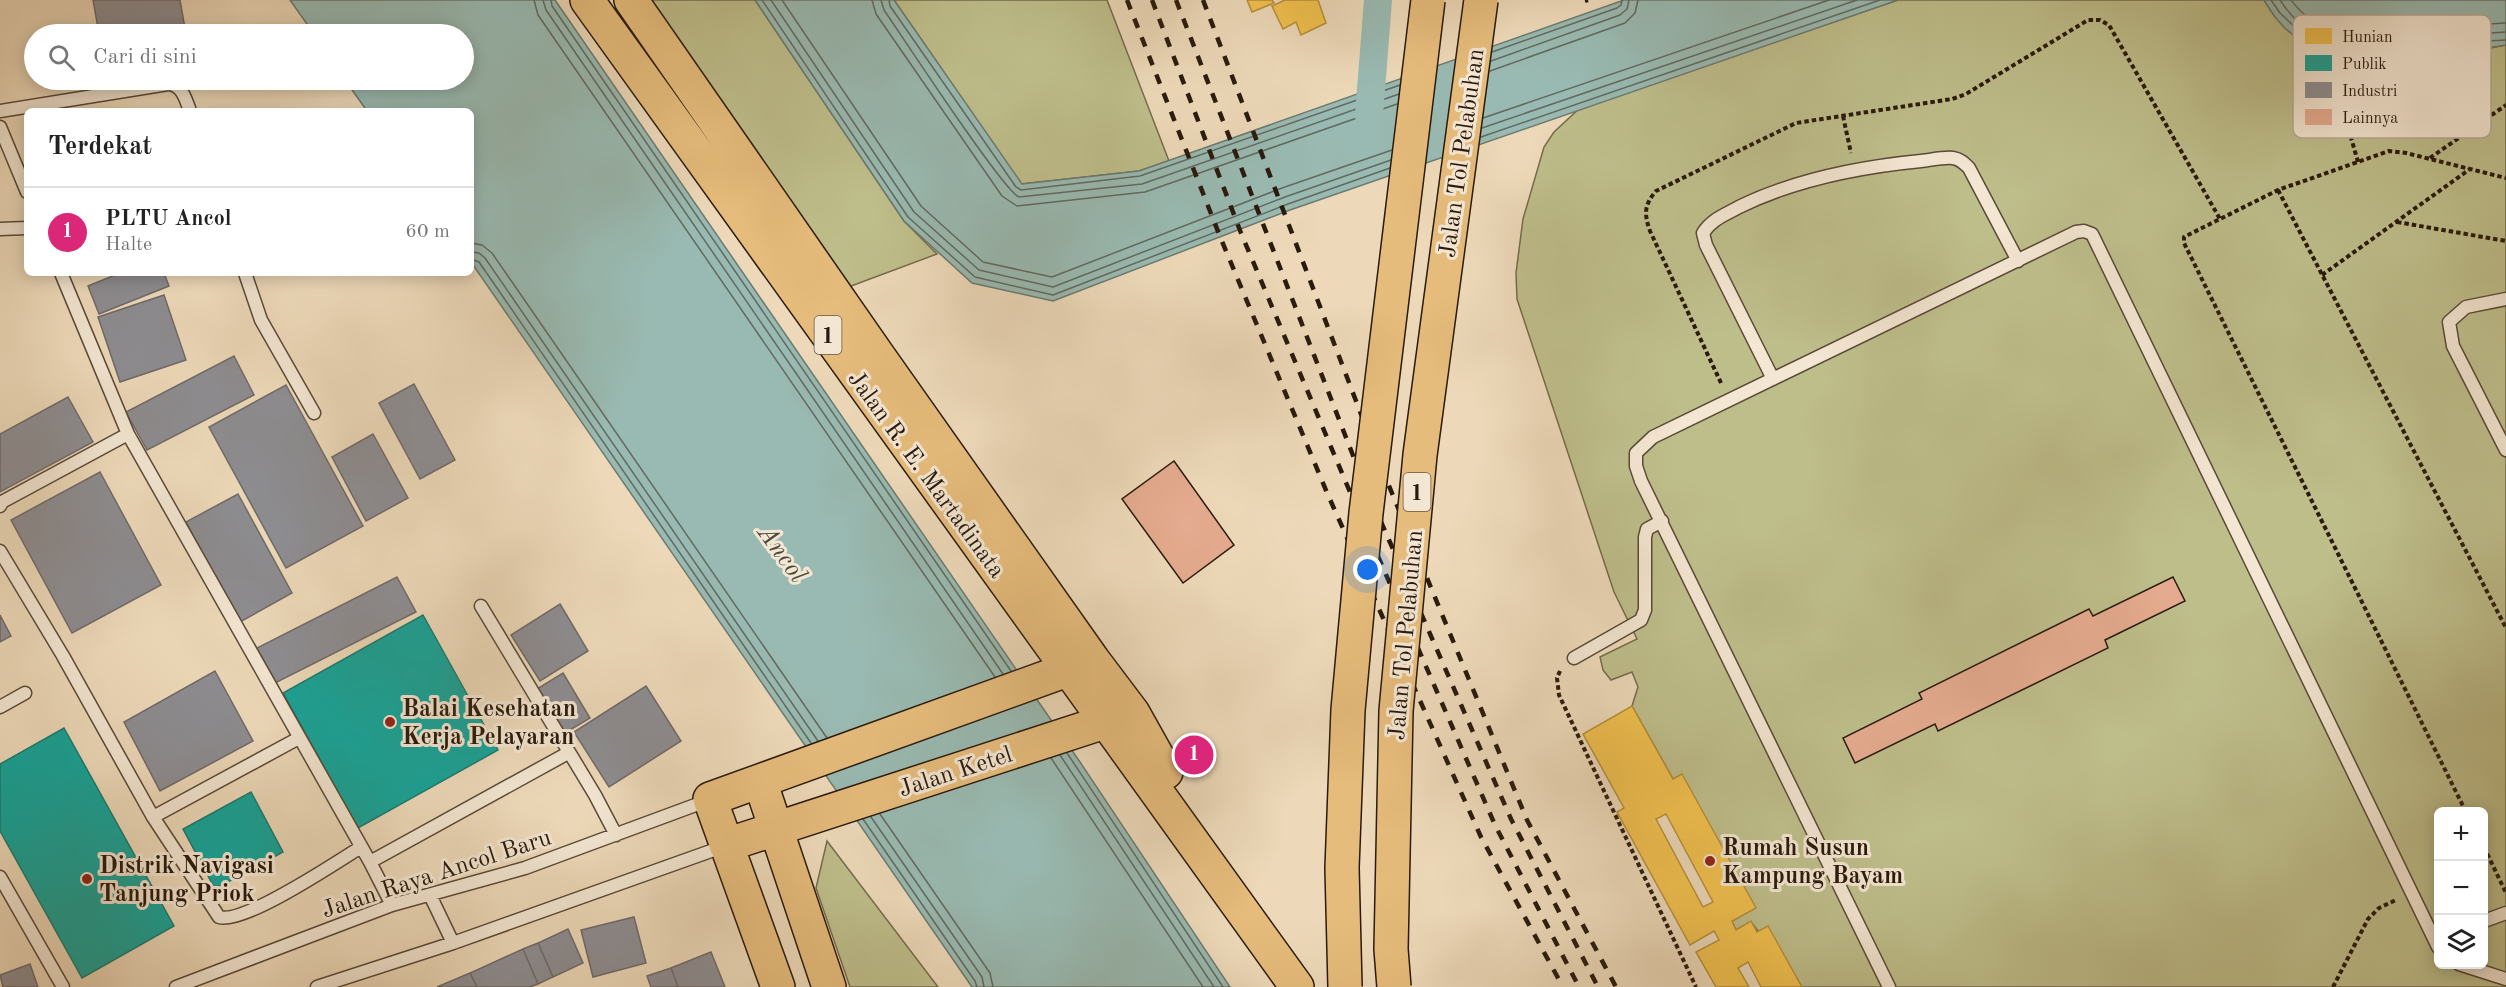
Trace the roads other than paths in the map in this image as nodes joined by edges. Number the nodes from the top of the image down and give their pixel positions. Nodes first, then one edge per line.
1 (587, 0) edge
2 (631, 0) edge
3 (1428, 0) edge
4 (1481, 0) edge
5 (131, 90) edge
6 (180, 90) edge
7 (189, 108) edge
8 (0, 111) edge
9 (0, 127) edge
10 (24, 185) edge
11 (24, 228) edge
12 (0, 230) edge
13 (2018, 261) junction
14 (62, 276) edge
15 (246, 276) edge
16 (2506, 300) edge
17 (1773, 379) junction
18 (312, 409) dead end
19 (128, 434) junction
20 (2506, 450) edge
21 (0, 506) edge
22 (1662, 521) junction
23 (0, 551) edge
24 (481, 606) dead end
25 (1574, 658) road end
26 (1069, 670) junction
27 (25, 693) dead end
28 (0, 707) edge
29 (1120, 717) junction
30 (299, 738) junction
31 (568, 753) junction
32 (760, 781) junction
33 (710, 799) junction
34 (153, 817) junction
35 (777, 828) junction
36 (616, 836) junction
37 (726, 845) junction
38 (362, 847) junction
39 (370, 862) junction
40 (0, 877) edge
41 (430, 895) junction
42 (392, 905) junction
43 (2506, 913) edge
44 (2488, 920) edge
45 (2434, 928) edge
46 (453, 943) junction
47 (2475, 969) edge
48 (2506, 979) edge
49 (63, 987) edge
50 (176, 987) edge
51 (317, 987) edge
52 (778, 987) edge
53 (829, 987) edge
54 (1297, 987) edge
55 (1345, 987) edge
56 (1394, 987) edge
57 (1889, 987) edge

1 - 26 highway, Jalan R. E. Martadinata / 1
2 - 26 highway, Jalan R. E. Martadinata / 1
3 - 55 highway, Jalan Tol Pelabuhan / 1, bridge
4 - 56 highway, Jalan Tol Pelabuhan / 1, bridge
5 - 8 lane
6 - 7 lane
9 - 10 lane
11 - 12 lane
13 - 17 lane
13 - 17 lane
13 - 45 lane
14 - 19 lane
15 - 18 lane
16 - 20 lane
17 - 22 lane
19 - 21 lane
19 - 30 lane
22 - 25 lane
22 - 57 lane
23 - 34 lane
24 - 31 lane
26 - 29 highway, Jalan R. E. Martadinata / 1
26 - 32 highway
27 - 28 lane
29 - 35 highway, Jalan Ketel
29 - 54 highway, Jalan R. E. Martadinata / 1
30 - 34 lane
30 - 38 lane
31 - 36 lane
31 - 39 lane
32 - 33 highway
32 - 35 highway
33 - 36 lane, Jalan Raya Ancol Baru
33 - 37 highway
34 - 38 lane
35 - 37 highway, Jalan Ketel
35 - 53 highway
36 - 41 lane, Jalan Raya Ancol Baru
37 - 46 lane
37 - 52 highway
38 - 39 lane
39 - 42 lane
40 - 49 lane
41 - 42 lane, Jalan Raya Ancol Baru
41 - 46 lane
42 - 50 lane, Jalan Raya Ancol Baru
43 - 44 lane
46 - 51 lane
47 - 48 lane

